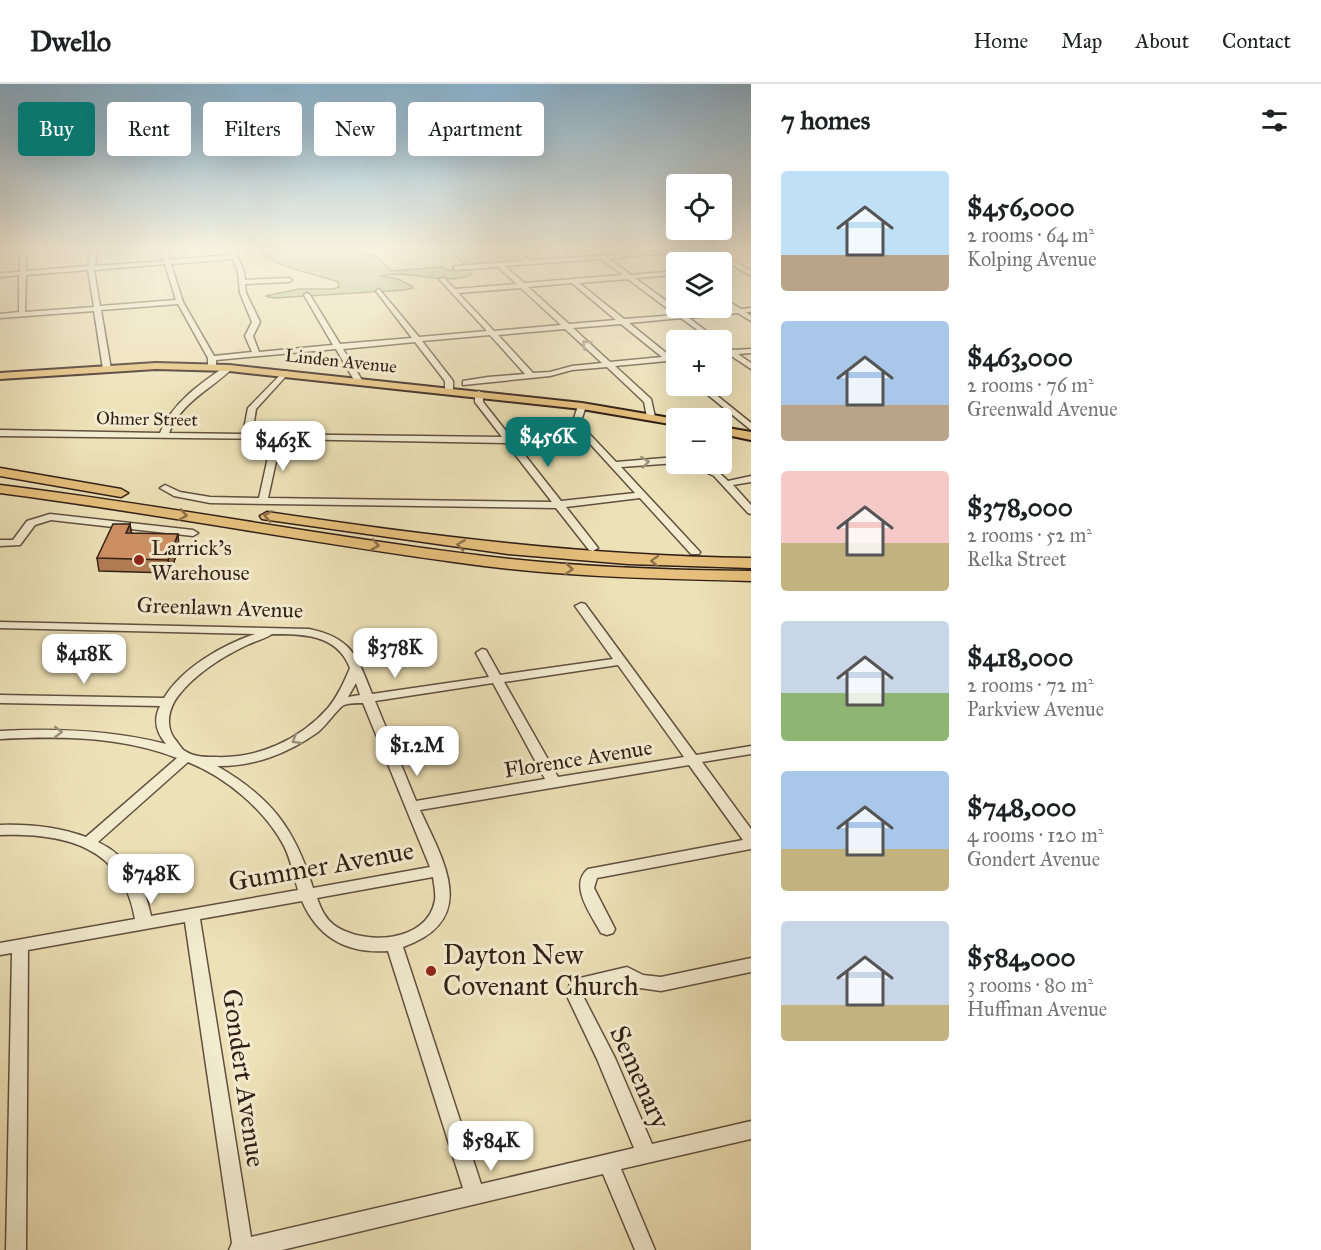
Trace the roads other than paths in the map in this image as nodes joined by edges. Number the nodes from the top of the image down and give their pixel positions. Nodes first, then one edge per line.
1 (22, 304) edge
2 (97, 304) edge
3 (147, 304) edge
4 (181, 304) edge
5 (248, 304) edge
6 (313, 304) edge
7 (389, 304) edge
8 (466, 304) edge
9 (543, 304) edge
10 (602, 304) edge
11 (732, 306) edge
12 (97, 308) junction
13 (751, 310) edge
14 (739, 311) junction
15 (732, 312) edge
16 (22, 314) junction
17 (0, 316) edge
18 (666, 317) edge
19 (685, 318) edge
20 (751, 319) edge
21 (623, 321) junction
22 (567, 326) junction
23 (701, 330) edge
24 (492, 333) junction
25 (417, 340) junction
26 (339, 347) junction
27 (751, 351) edge
28 (666, 353) edge
29 (732, 353) edge
30 (256, 354) junction
31 (732, 354) edge
32 (666, 359) edge
33 (212, 362) junction
34 (609, 365) junction
35 (751, 367) edge
36 (229, 368) junction
37 (107, 369) junction
38 (284, 373) junction
39 (531, 375) junction
40 (0, 376) edge
41 (358, 380) junction
42 (466, 383) dead end
43 (449, 390) junction
44 (479, 393) junction
45 (713, 396) edge
46 (582, 406) junction
47 (651, 417) junction
48 (666, 420) edge
49 (751, 427) edge
50 (732, 432) edge
51 (0, 433) edge
52 (747, 434) edge
53 (164, 436) junction
54 (247, 437) junction
55 (277, 437) junction
56 (509, 440) junction
57 (666, 461) edge
58 (614, 465) junction
59 (0, 472) edge
60 (716, 474) edge
61 (0, 479) edge
62 (751, 479) edge
63 (726, 484) junction
64 (165, 488) dead end
65 (0, 489) edge
66 (134, 495) junction
67 (641, 495) junction
68 (263, 500) junction
69 (0, 502) edge
70 (560, 504) junction
71 (147, 509) junction
72 (751, 511) edge
73 (194, 533) dead end
74 (0, 543) edge
75 (593, 548) dead end
76 (695, 552) dead end
77 (751, 563) edge
78 (751, 576) edge
79 (581, 606) dead end
80 (0, 625) edge
81 (279, 631) junction
82 (482, 653) dead end
83 (621, 661) junction
84 (356, 667) junction
85 (497, 680) junction
86 (368, 698) junction
87 (0, 699) edge
88 (168, 702) junction
89 (340, 702) junction
90 (0, 735) edge
91 (751, 750) edge
92 (188, 756) junction
93 (694, 760) junction
94 (554, 783) junction
95 (412, 806) junction
96 (0, 830) edge
97 (751, 842) edge
98 (88, 843) junction
99 (438, 871) junction
100 (309, 894) junction
101 (192, 915) junction
102 (144, 923) junction
103 (607, 928) dead end
104 (394, 944) junction
105 (20, 945) junction
106 (0, 949) edge
107 (751, 965) edge
108 (751, 1130) edge
109 (647, 1155) junction
110 (609, 1164) junction
111 (476, 1195) junction
112 (16, 1250) edge
113 (241, 1250) edge
114 (645, 1250) edge

1 - 16 street
2 - 12 street
3 - 12 street
4 - 33 street
5 - 30 street
6 - 26 street
7 - 25 street
8 - 24 street
9 - 22 street
10 - 21 street
11 - 14 street
12 - 16 street
12 - 37 street
13 - 14 street
14 - 15 street
14 - 20 street
16 - 17 street
18 - 21 street
19 - 23 street
21 - 22 street
21 - 28 street
22 - 24 street
34 -> 22 street
24 - 25 street
24 - 39 street
25 - 26 street
25 - 43 street
26 - 30 street
26 - 41 street
27 - 29 street
30 - 33 street
31 - 35 street
32 - 34 street
33 - 36 main road, Linden Avenue
33 - 37 main road, Linden Avenue
34 - 39 street
34 - 47 street
36 - 38 main road, Linden Avenue
36 - 53 street
37 - 40 main road, Linden Avenue
38 - 41 main road, Linden Avenue
38 - 54 street
39 - 42 street
41 - 43 main road, Linden Avenue
43 - 44 main road, Linden Avenue
44 - 46 main road, Linden Avenue
44 - 56 street
45 - 49 street
46 - 47 main road, Linden Avenue
46 - 58 street
47 - 48 main road, Linden Avenue
50 - 52 main road
51 - 53 street, Ohmer Street
53 - 54 street, Ohmer Street
54 - 55 street, Ohmer Street
55 - 56 street, Ohmer Street
55 - 68 street
56 - 70 street
58 -> 57 street
58 - 67 street
59 - 66 highway
60 - 63 street
61 - 66 highway
62 - 63 street
63 - 72 street
64 - 68 street
65 - 71 highway
77 -> 66 highway
67 - 70 street
67 - 76 street
68 - 70 street
69 - 71 highway
70 - 75 street
71 -> 78 highway
73 - 74 street
79 - 83 street
80 - 81 street, Greenlawn Avenue
81 - 84 street, Greenlawn Avenue
81 - 88 street
82 - 85 street
83 - 85 street
83 - 93 street
84 - 86 street, Greenlawn Avenue
84 - 89 street
85 - 86 street
85 - 94 street
86 - 89 street
86 - 95 street, Greenlawn Avenue
87 - 88 street
88 - 92 street
89 -> 92 street
90 -> 92 street
91 - 93 street, Florence Avenue
92 - 98 street
92 - 100 street
93 - 94 street, Florence Avenue
93 - 97 street
94 - 95 street, Florence Avenue
95 - 99 street, Greenlawn Avenue
96 - 98 street
97 - 103 street
98 - 102 street
99 - 100 street, Gummer Avenue
99 - 104 street, Greenlawn Avenue
100 - 101 street, Gummer Avenue
100 - 104 street
101 - 102 street, Gummer Avenue
101 - 113 street, Gondert Avenue
102 - 105 street, Gummer Avenue
104 - 111 street
105 - 106 street, Gummer Avenue
105 - 112 street
107 - 109 street, Semenary
108 - 109 street
109 - 110 street
110 - 111 street
110 - 114 street
111 - 113 street

